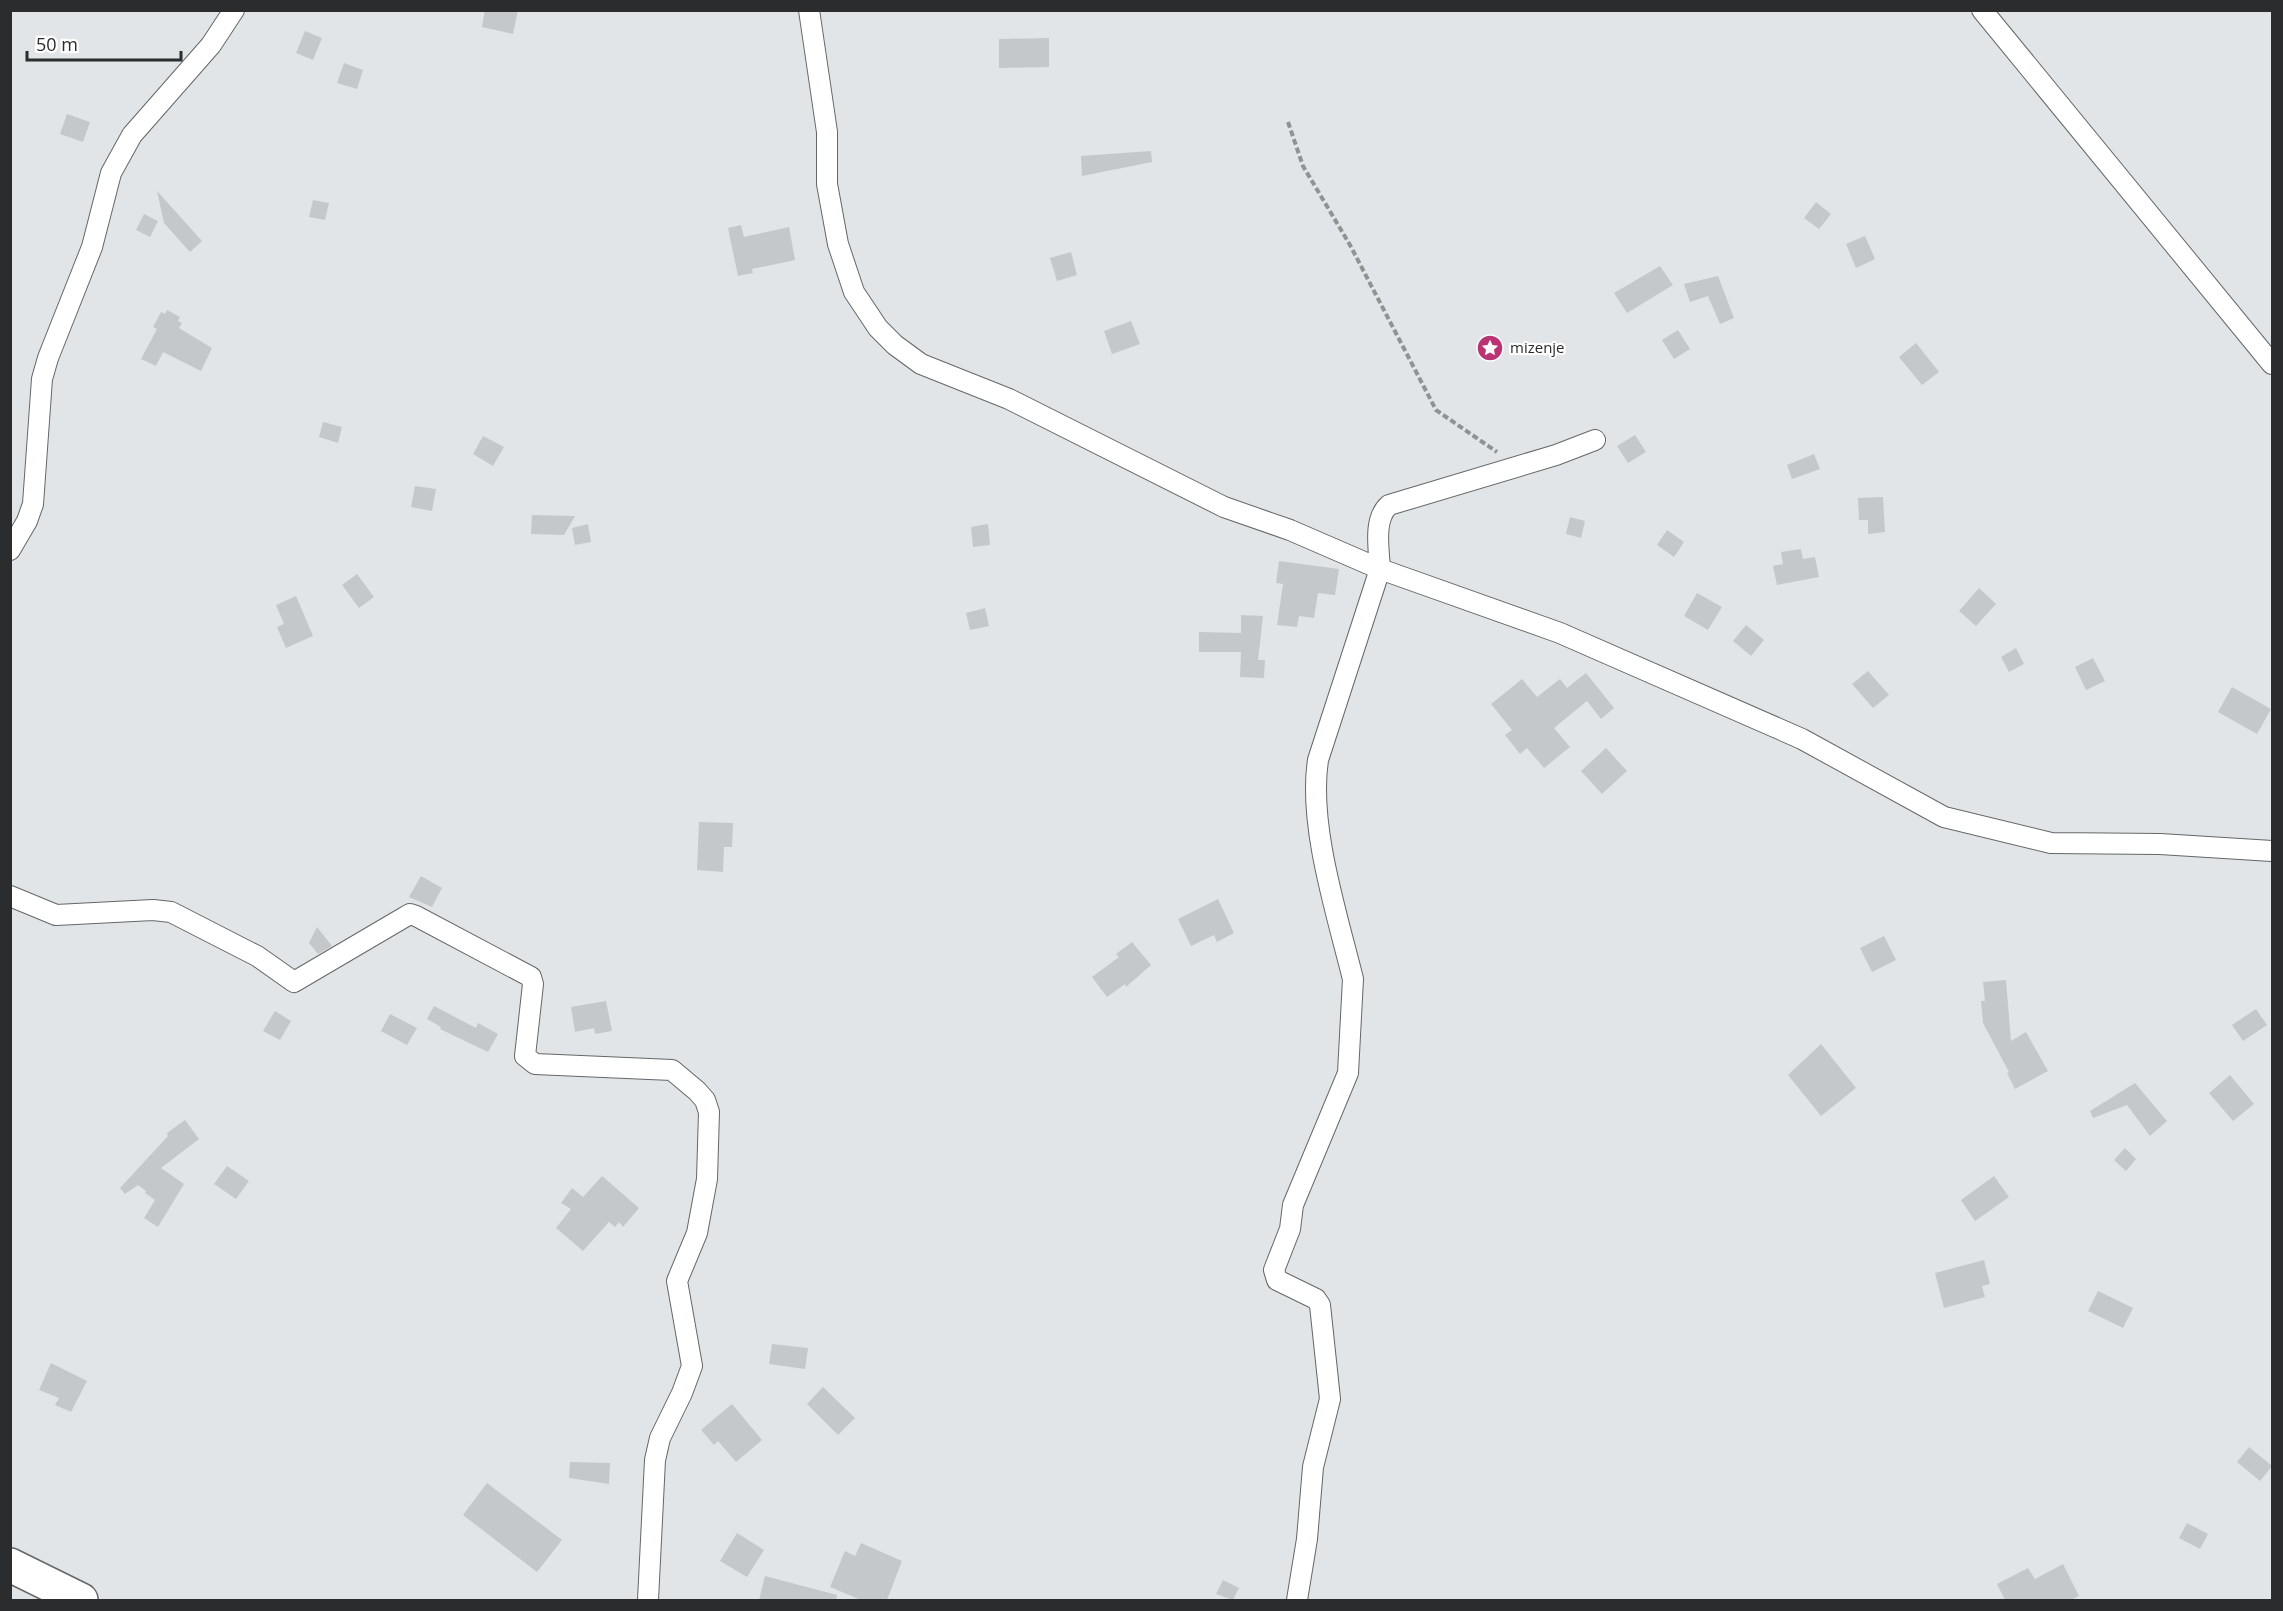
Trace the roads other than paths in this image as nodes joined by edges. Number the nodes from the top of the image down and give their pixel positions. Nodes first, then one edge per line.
1 (234, 10) edge
2 (809, 10) edge
3 (1982, 10) edge
4 (2272, 364) edge
5 (1595, 441) dead end
6 (10, 550) edge
7 (1380, 569) junction
8 (2272, 851) edge
9 (10, 896) edge
10 (10, 1565) edge
11 (81, 1600) edge
12 (648, 1600) edge
13 (1297, 1600) edge

1 - 6 street
2 - 7 street
3 - 4 street
5 - 7 street
7 - 8 street
7 - 13 street
9 - 12 street
10 - 11 highway

